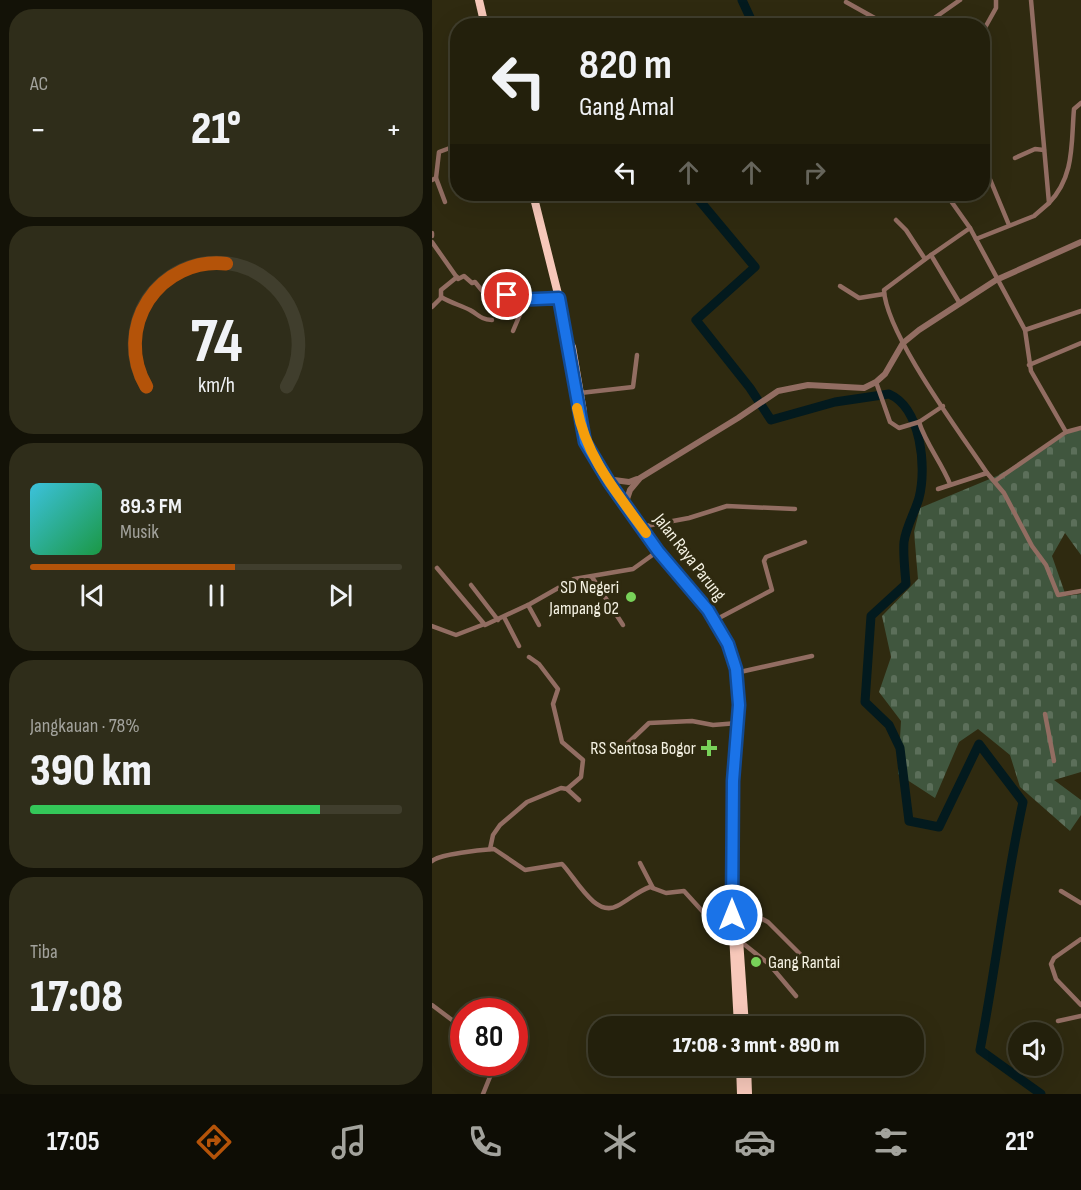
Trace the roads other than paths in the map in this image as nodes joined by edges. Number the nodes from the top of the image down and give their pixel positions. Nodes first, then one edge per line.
1 (474, 0) edge
2 (479, 0) edge
3 (960, 0) edge
4 (996, 0) edge
5 (1031, 0) edge
6 (846, 2) dead end
7 (477, 18) edge
8 (482, 18) edge
9 (875, 18) edge
10 (934, 18) edge
11 (990, 19) edge
12 (1081, 103) edge
13 (450, 148) edge
14 (1044, 150) junction
15 (1015, 158) dead end
16 (434, 179) edge
17 (990, 179) edge
18 (537, 201) edge
19 (537, 201) edge
20 (951, 201) edge
21 (445, 202) dead end
22 (1049, 203) junction
23 (896, 220) dead end
24 (1009, 225) junction
25 (970, 228) junction
26 (976, 239) junction
27 (432, 242) edge
28 (1081, 242) edge
29 (932, 255) junction
30 (925, 259) junction
31 (457, 277) junction
32 (996, 280) junction
33 (840, 286) dead end
34 (884, 294) junction
35 (441, 297) junction
36 (559, 298) junction
37 (526, 300) junction
38 (959, 302) junction
39 (432, 307) edge
40 (1081, 310) edge
41 (492, 320) dead end
42 (1025, 330) junction
43 (513, 331) dead end
44 (1081, 343) edge
45 (903, 344) junction
46 (637, 355) dead end
47 (1029, 365) junction
48 (876, 382) junction
49 (580, 393) junction
50 (943, 406) junction
51 (919, 422) junction
52 (1081, 428) edge
53 (1066, 432) junction
54 (987, 473) junction
55 (640, 478) junction
56 (614, 480) junction
57 (995, 481) junction
58 (950, 484) junction
59 (938, 489) dead end
60 (627, 499) junction
61 (795, 509) dead end
62 (646, 526) junction
63 (805, 542) dead end
64 (658, 551) junction
65 (437, 568) dead end
66 (592, 577) junction
67 (471, 585) dead end
68 (1081, 591) edge
69 (528, 605) junction
70 (504, 617) junction
71 (719, 618) junction
72 (498, 620) junction
73 (482, 625) junction
74 (539, 625) dead end
75 (623, 625) dead end
76 (432, 626) edge
77 (519, 646) dead end
78 (812, 656) dead end
79 (529, 657) dead end
80 (740, 672) junction
81 (1045, 714) dead end
82 (738, 723) junction
83 (626, 745) dead end
84 (737, 759) junction
85 (1054, 761) dead end
86 (567, 789) junction
87 (579, 800) dead end
88 (490, 849) junction
89 (432, 861) edge
90 (640, 863) dead end
91 (653, 888) junction
92 (1061, 891) dead end
93 (1081, 894) edge
94 (1075, 899) junction
95 (1081, 903) edge
96 (737, 906) junction
97 (732, 915) junction
98 (1081, 939) edge
99 (740, 940) junction
100 (810, 964) dead end
101 (796, 996) dead end
102 (432, 1005) edge
103 (1081, 1005) edge
104 (737, 1016) edge
105 (744, 1016) edge
106 (1081, 1016) edge
107 (450, 1018) edge
108 (1058, 1021) dead end
109 (490, 1076) edge
110 (740, 1076) edge
111 (747, 1076) edge
112 (483, 1094) edge
113 (741, 1094) edge
114 (748, 1094) edge

1 - 7 highway
2 - 8 highway
3 - 10 street
4 - 11 street
5 - 14 street
6 - 9 street
12 - 22 street
13 - 16 street
14 - 15 street
14 - 22 street
16 - 21 street
17 - 24 street
18 - 36 highway, Jalan Raya Parung
19 - 49 highway, Jalan Raya Parung
20 - 25 street
22 - 24 street
23 - 30 street
24 - 26 street
25 - 26 street
25 - 29 street
26 - 32 street
27 - 31 street
28 - 32 street
29 - 30 street
29 - 38 street
30 - 34 street
31 - 35 street
31 - 37 street
32 - 38 street
32 - 42 street
33 - 34 street
34 - 45 street
35 - 39 street
35 - 41 street
36 - 37 street
36 - 64 highway, Jalan Raya Parung
37 - 43 street
38 - 45 street
40 - 42 street
42 - 47 street
44 - 47 street
45 - 48 street
45 - 50 street
46 - 49 street
47 - 53 street
48 - 51 street
48 - 55 street
49 - 56 highway, Jalan Raya Parung
50 - 51 street
50 - 54 street
51 - 58 street
52 - 53 street
53 - 57 street
54 - 57 street
54 - 58 street
55 - 56 street
55 - 60 street
56 - 60 highway, Jalan Raya Parung
57 - 68 street
58 - 59 street
60 - 62 highway, Jalan Raya Parung
61 - 62 street
62 - 71 highway, Jalan Raya Parung
63 - 71 street
64 - 66 street
64 - 82 highway, Jalan Raya Parung
65 - 73 street
66 - 69 street
66 - 75 street
67 - 72 street
69 - 70 street
69 - 74 street
70 - 72 street
70 - 77 street
71 - 80 highway, Jalan Raya Parung
72 - 73 street
73 - 76 street
78 - 80 street
79 - 86 street
80 - 84 highway, Jalan Raya Parung
81 - 85 street
82 - 83 street
82 - 84 highway, Jalan Raya Parung
84 - 96 highway, Jalan Raya Parung
84 - 97 highway, Jalan Raya Parung
86 - 87 street
86 - 88 street
88 - 89 street
88 - 91 street
90 - 91 street
91 - 97 street
92 - 94 street
93 - 94 street
94 - 95 street
96 - 99 highway, Jalan Raya Parung
96 - 100 street
97 - 104 highway, Jalan Raya Parung
98 - 103 street
99 - 101 street
99 - 105 highway, Jalan Raya Parung
102 - 107 street
106 - 108 street
109 - 112 street
110 - 113 highway
111 - 114 highway

